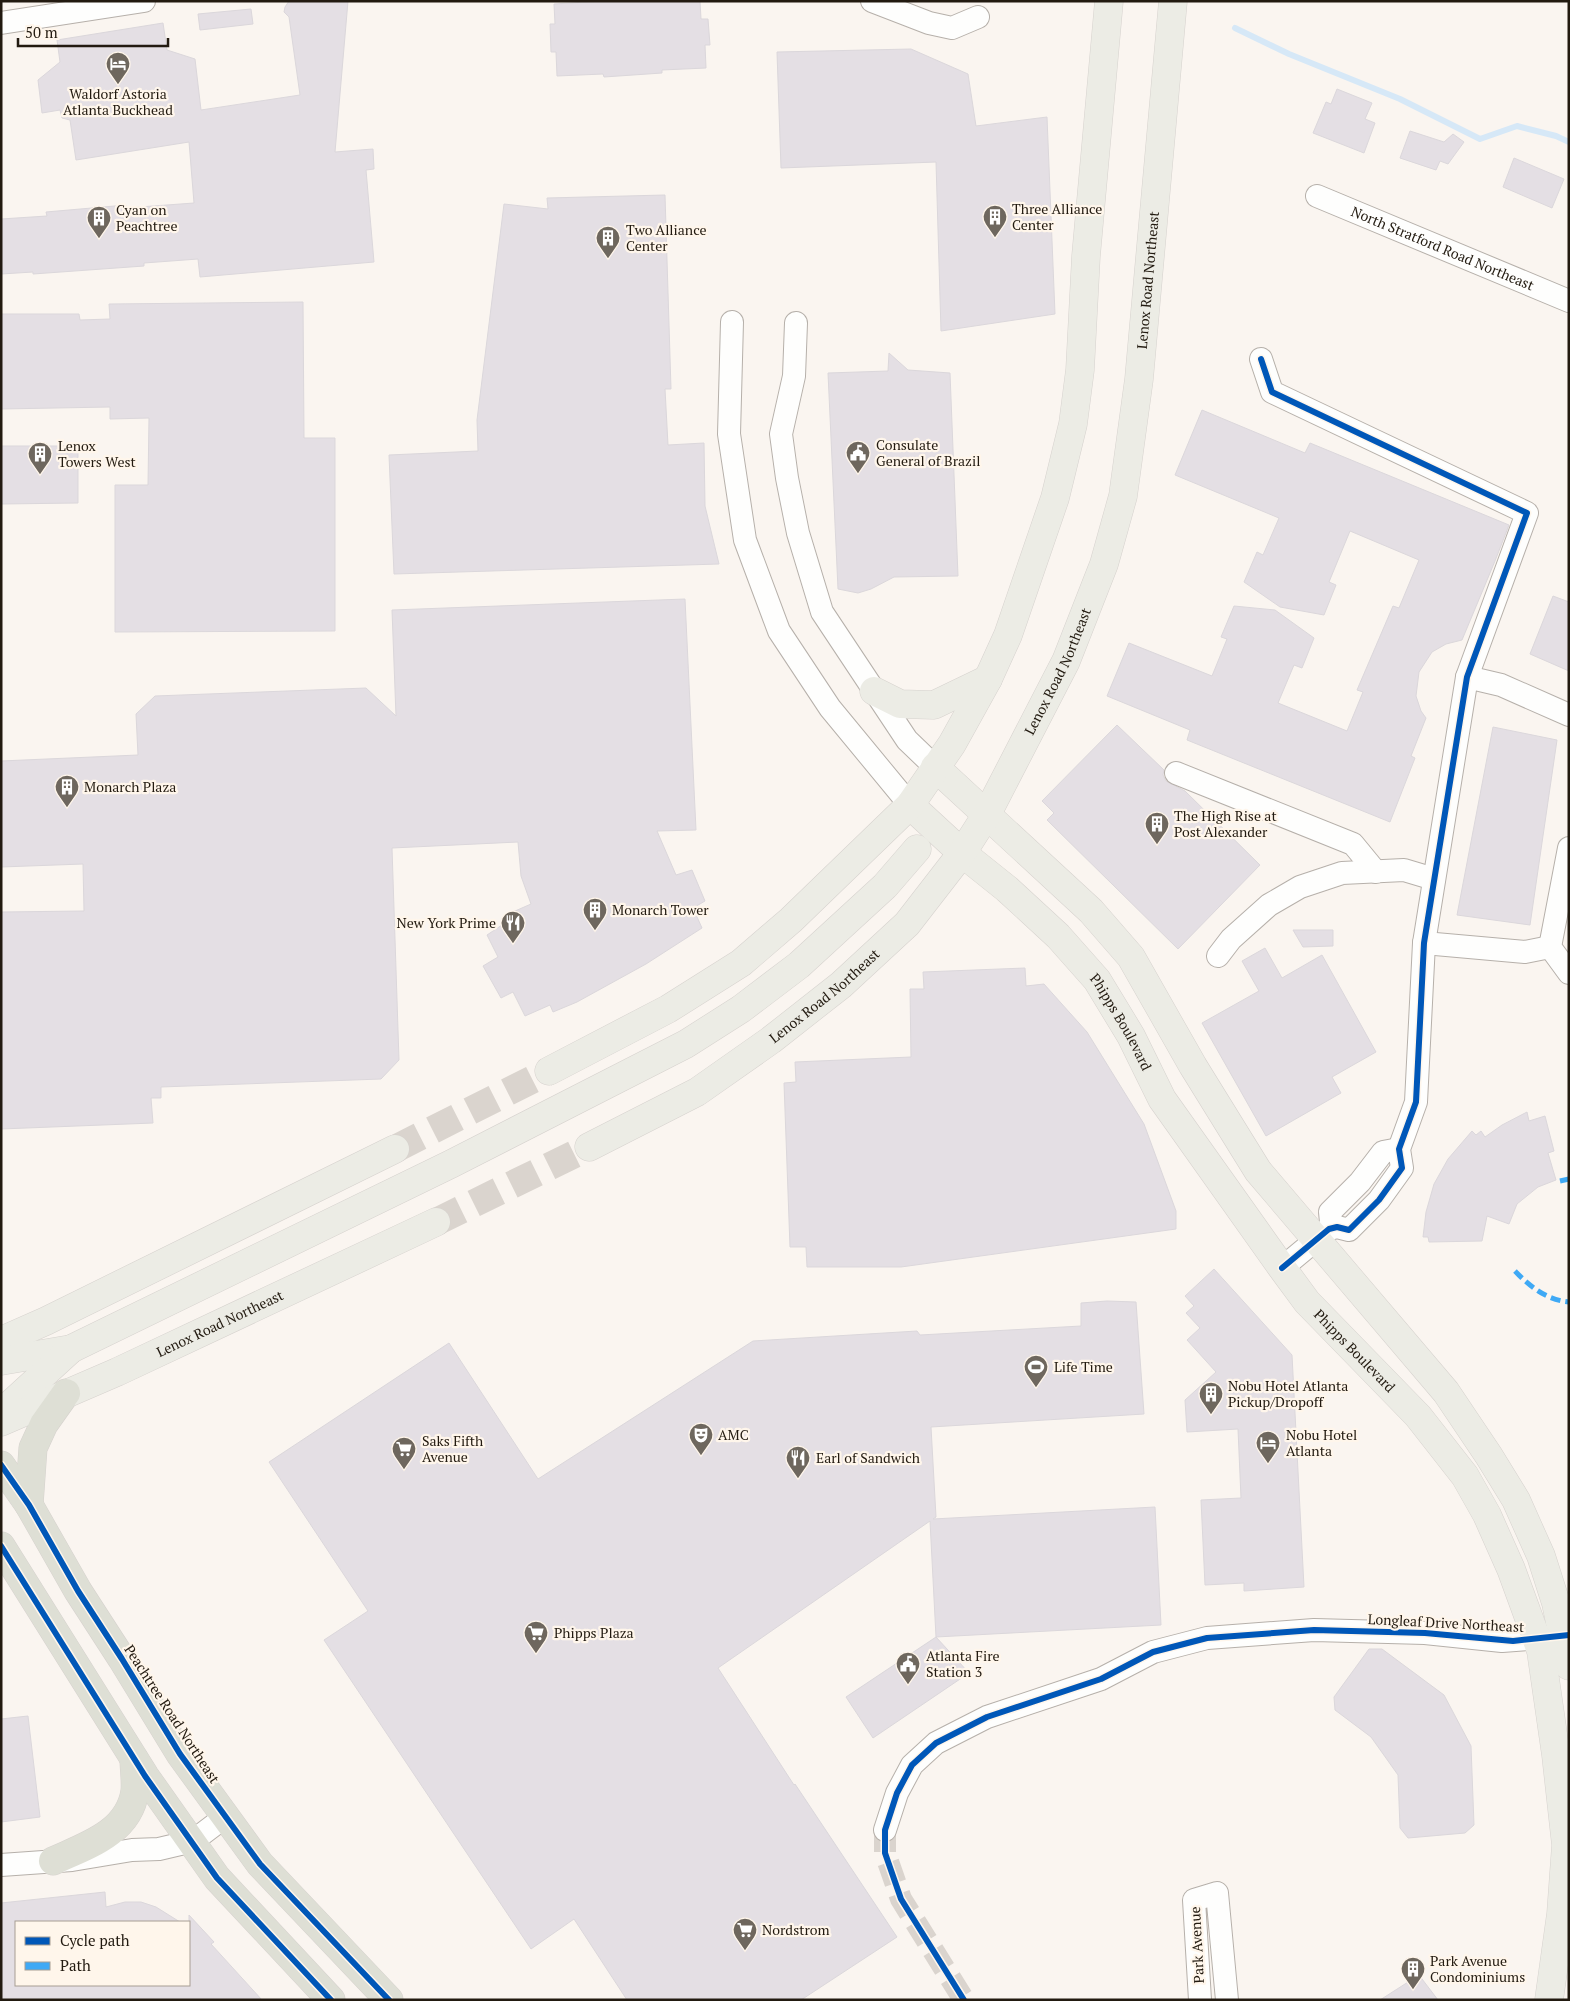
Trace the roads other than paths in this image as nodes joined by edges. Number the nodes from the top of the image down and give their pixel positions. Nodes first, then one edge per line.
1 (144, 1) edge
2 (872, 1) edge
3 (1109, 1) edge
4 (1173, 1) edge
5 (978, 17) dead end
6 (1, 22) edge
7 (1317, 196) dead end
8 (1569, 301) edge
9 (732, 322) dead end
10 (796, 322) dead end
11 (1261, 359) dead end
12 (1467, 677) junction
13 (988, 679) junction
14 (874, 691) junction
15 (1569, 715) edge
16 (936, 767) junction
17 (1176, 772) dead end
18 (910, 804) junction
19 (987, 814) junction
20 (1569, 848) edge
21 (917, 849) junction
22 (962, 853) junction
23 (1376, 872) junction
24 (1434, 879) junction
25 (1424, 944) junction
26 (1550, 947) junction
27 (1218, 956) dead end
28 (1569, 973) edge
29 (549, 1071) tunnel mouth
30 (589, 1147) tunnel mouth
31 (395, 1150) tunnel mouth
32 (436, 1222) tunnel mouth
33 (1323, 1234) junction
34 (1282, 1268) junction
35 (1, 1341) edge
36 (71, 1349) junction
37 (1, 1361) edge
38 (66, 1394) junction
39 (1, 1413) edge
40 (1, 1422) edge
41 (1, 1465) edge
42 (29, 1505) junction
43 (1, 1546) edge
44 (1556, 1637) edge
45 (1569, 1666) edge
46 (134, 1759) junction
47 (226, 1816) junction
48 (885, 1830) tunnel mouth
49 (192, 1841) junction
50 (53, 1861) junction
51 (1, 1864) edge
52 (331, 2000) edge
53 (389, 2000) edge
54 (1200, 2000) edge
55 (1227, 2000) edge
56 (1550, 2000) edge

1 - 6 street
2 - 5 street
3 - 13 main road
4 - 19 main road, Lenox Road Northeast
7 - 8 street, North Stratford Road Northeast
9 - 18 street
10 - 14 street
11 - 12 street
12 - 15 street
12 - 24 street
13 - 14 main road
13 - 16 main road
14 - 16 street
16 - 18 main road
16 - 19 main road, Phipps Boulevard
17 - 23 street
18 - 21 main road
18 - 22 main road, Phipps Boulevard
18 - 29 main road
19 - 22 main road, Lenox Road Northeast
19 - 33 main road, Phipps Boulevard
20 - 26 street
21 - 22 main road
21 - 36 main road
22 - 30 main road, Lenox Road Northeast
22 - 34 main road, Phipps Boulevard
23 - 24 street
23 - 27 street
24 - 25 street
25 - 26 street
25 - 33 street
26 - 28 street
31 - 35 main road
32 - 38 main road, Lenox Road Northeast
33 - 34 street
33 - 44 main road, Phipps Boulevard
34 - 44 main road, Phipps Boulevard
36 - 37 main road
36 - 39 main road
38 - 40 main road, Lenox Road Northeast
38 - 42 highway
41 - 42 highway, Peachtree Road Northeast
42 - 47 highway, Peachtree Road Northeast
43 - 46 highway
44 - 45 main road, Phipps Boulevard
44 - 48 street, Longleaf Drive Northeast
44 - 56 main road, Phipps Boulevard
46 - 49 highway
46 - 50 highway
47 - 49 street
47 - 53 highway, Peachtree Road Northeast
49 - 50 street
49 - 52 highway
50 - 51 street
54 - 55 street, Park Avenue

